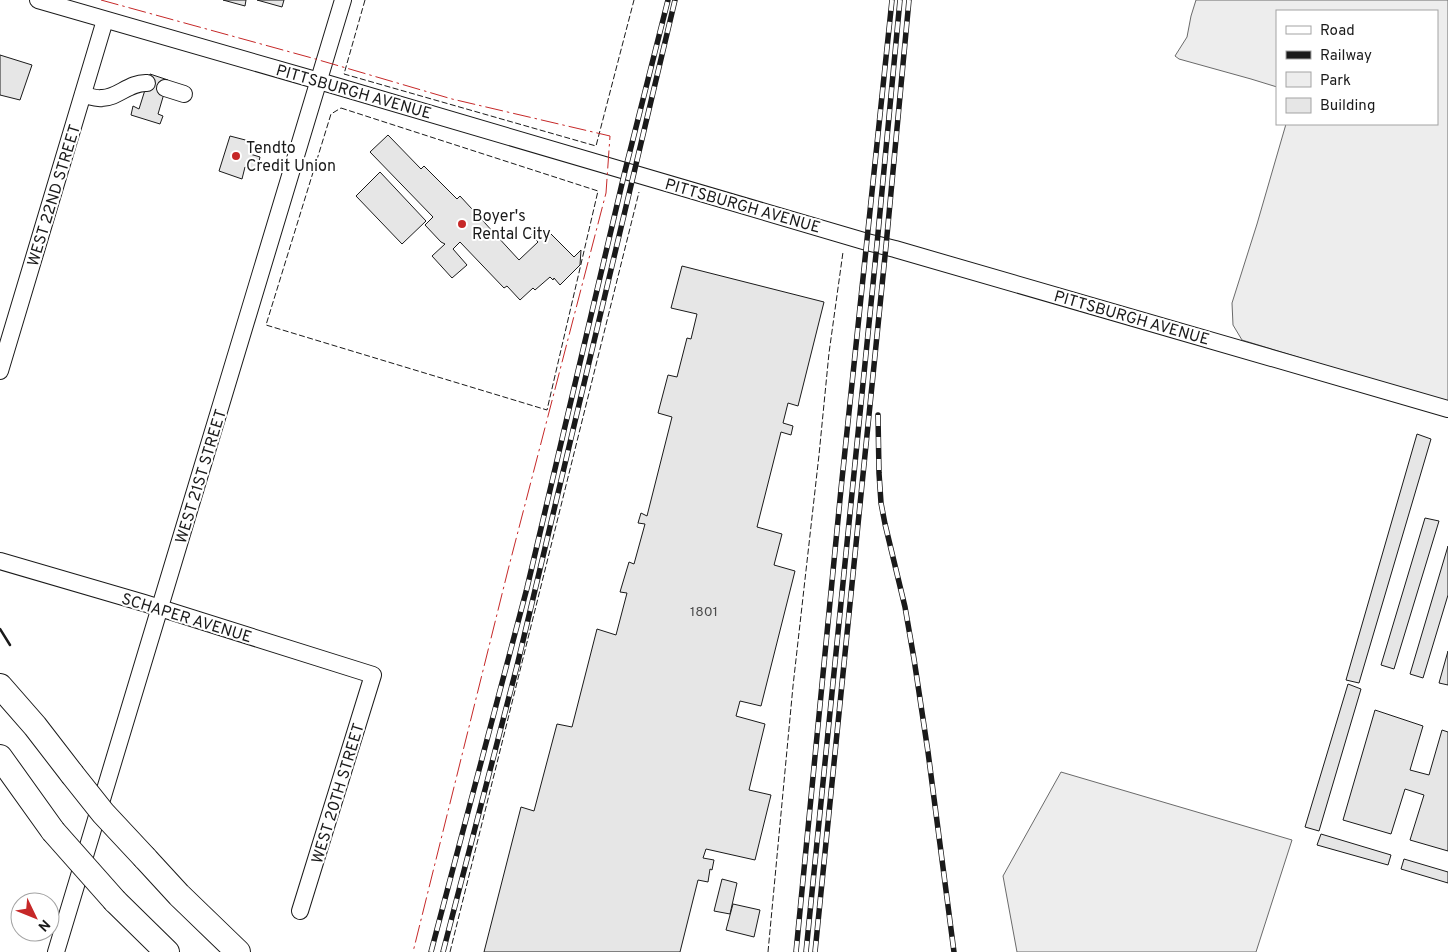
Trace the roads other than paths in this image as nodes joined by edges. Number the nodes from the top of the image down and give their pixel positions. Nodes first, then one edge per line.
1 (38, 0) edge
2 (343, 0) edge
3 (105, 20) junction
4 (319, 81) junction
5 (147, 83) dead end
6 (165, 88) dead end
7 (83, 94) junction
8 (184, 94) dead end
9 (0, 371) edge
10 (1448, 409) edge
11 (0, 561) edge
12 (160, 608) junction
13 (0, 670) edge
14 (373, 675) joint
15 (0, 686) edge
16 (35, 726) junction
17 (0, 757) edge
18 (0, 774) edge
19 (53, 831) junction
20 (300, 911) dead end
21 (56, 952) edge
22 (167, 952) edge
23 (238, 952) edge

1 - 3 street, PITTSBURGH AVENUE
2 - 4 street, WEST 21ST STREET
3 - 4 street, PITTSBURGH AVENUE
3 - 7 street, WEST 22ND STREET
4 - 10 street, PITTSBURGH AVENUE
4 - 12 street, WEST 21ST STREET
5 - 7 street
6 - 8 street
7 - 9 street, WEST 22ND STREET
11 - 12 street, SCHAPER AVENUE
12 - 14 street, SCHAPER AVENUE
12 - 21 street, WEST 21ST STREET
13 - 16 highway
14 - 20 street, WEST 20TH STREET
15 - 16 highway
16 - 23 highway, bridge
17 - 19 highway
18 - 19 highway
19 - 22 highway, bridge

